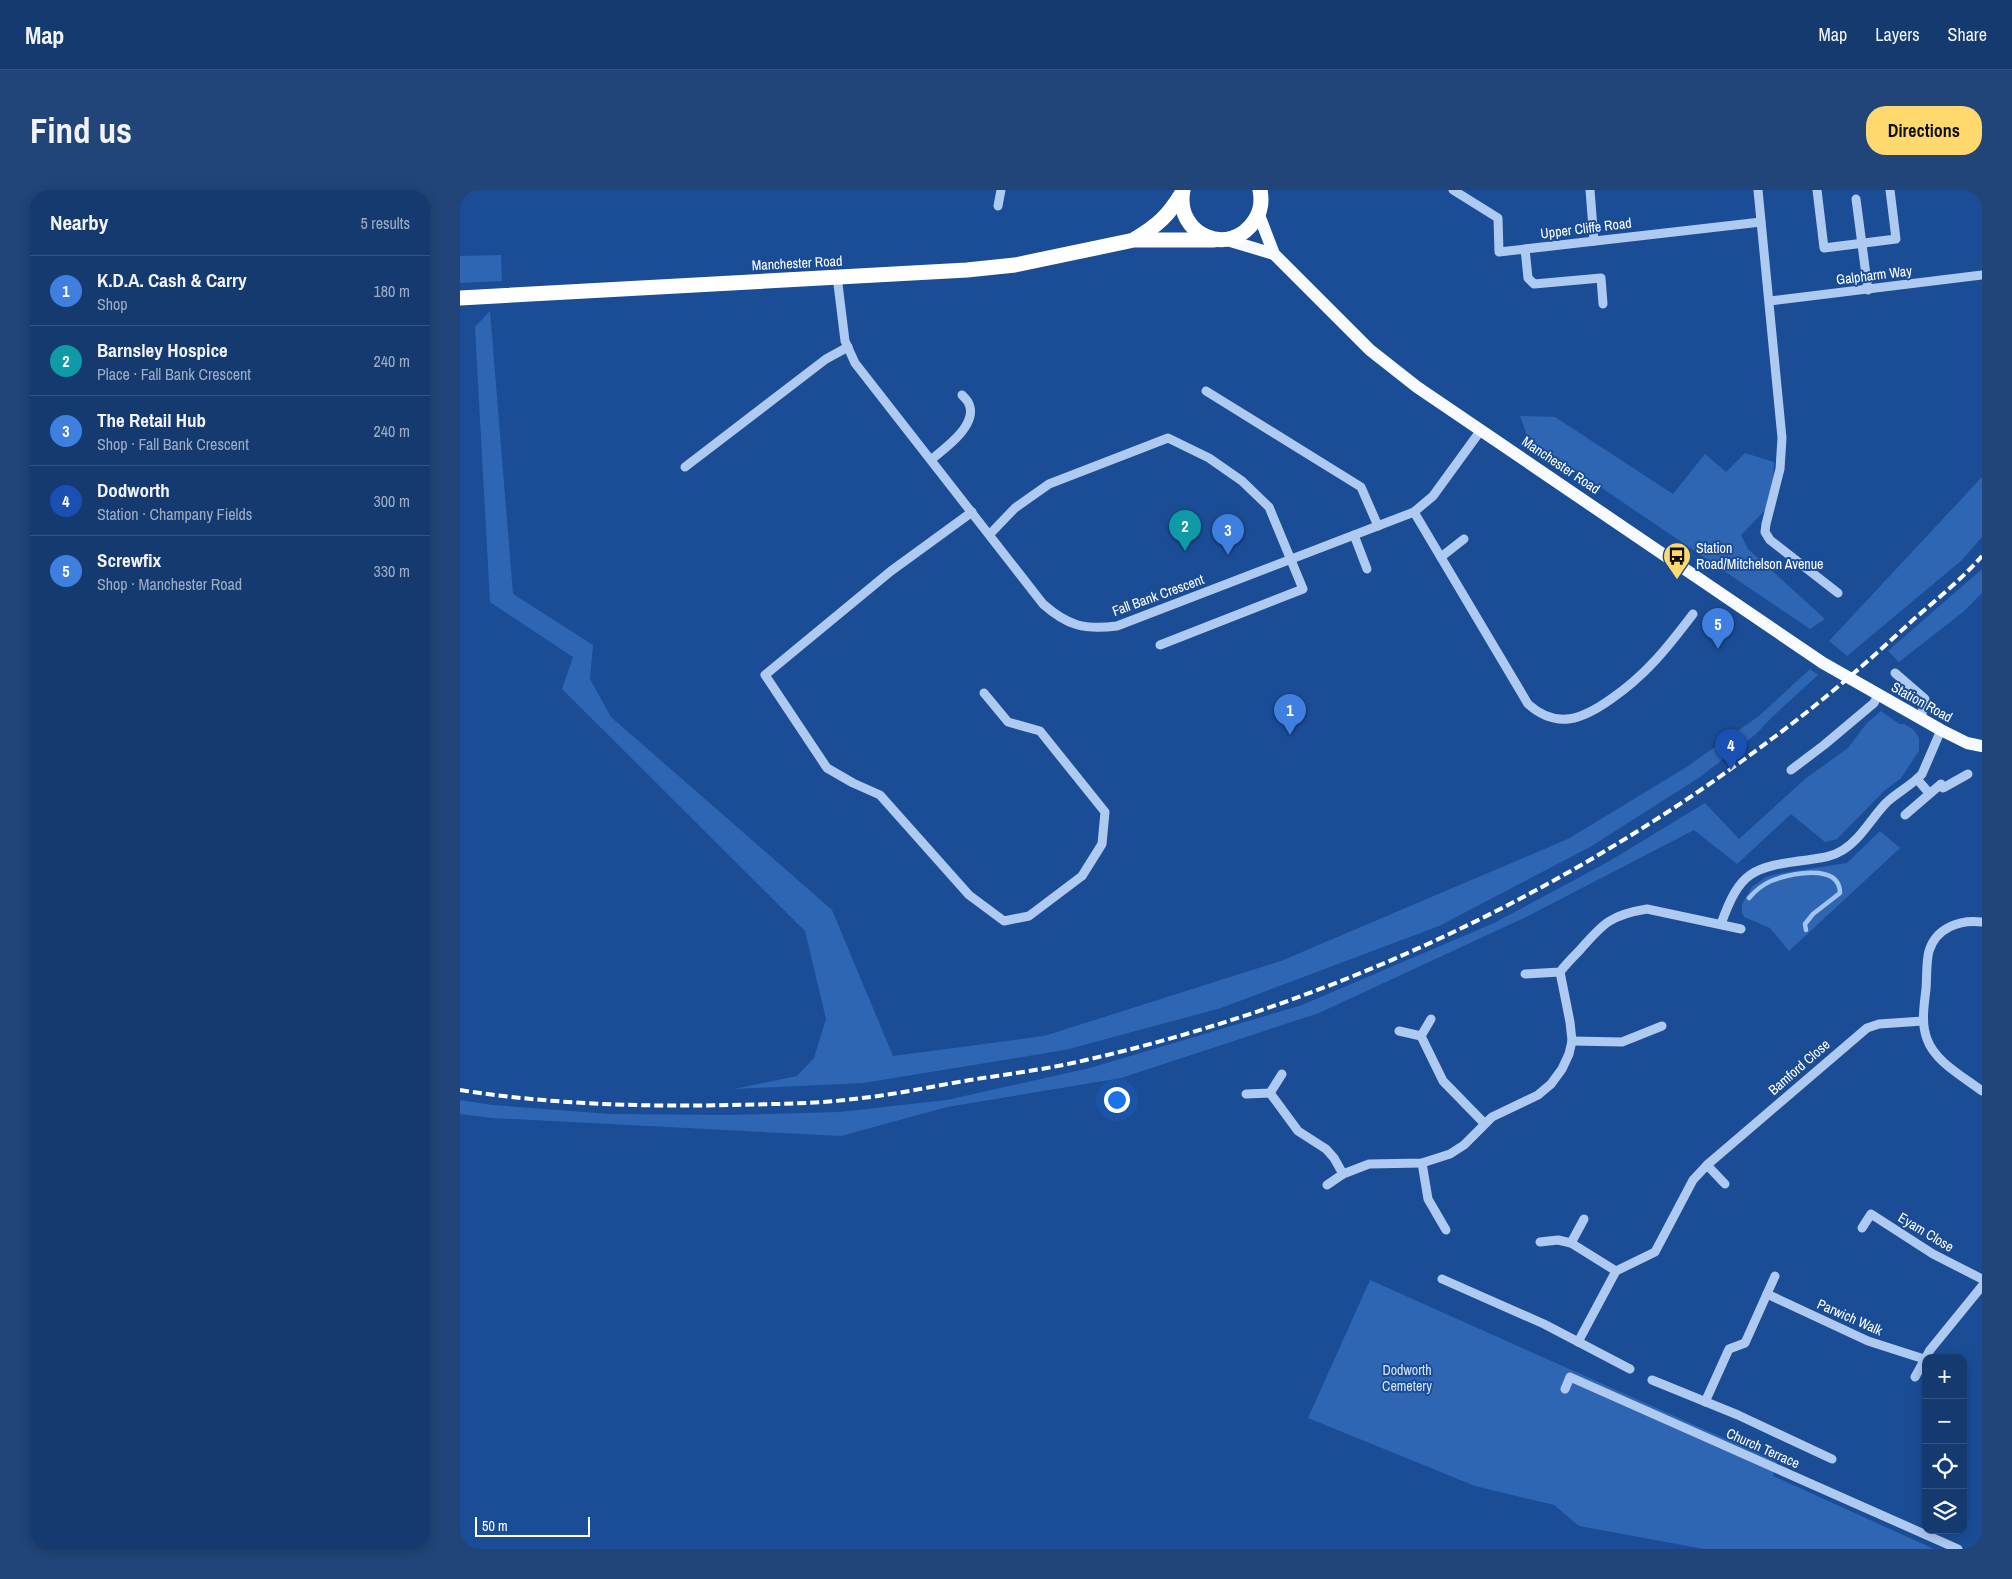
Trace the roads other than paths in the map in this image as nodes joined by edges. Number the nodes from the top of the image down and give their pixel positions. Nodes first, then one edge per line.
1 (1001, 190) edge
2 (1454, 190) edge
3 (1590, 190) edge
4 (1758, 190) edge
5 (1817, 190) edge
6 (1890, 190) edge
7 (1183, 191) edge
8 (1856, 198) dead end
9 (1262, 199) edge
10 (998, 206) dead end
11 (1761, 222) junction
12 (1134, 240) junction
13 (1220, 240) junction
14 (1594, 241) junction
15 (1862, 243) junction
16 (1525, 249) junction
17 (1274, 254) junction
18 (837, 276) junction
19 (1982, 276) edge
20 (1868, 290) junction
21 (460, 298) edge
22 (1770, 301) junction
23 (1603, 304) dead end
24 (848, 347) junction
25 (1206, 391) dead end
26 (962, 395) dead end
27 (1481, 430) junction
28 (932, 460) junction
29 (685, 467) dead end
30 (972, 512) junction
31 (1414, 512) junction
32 (1378, 526) junction
33 (990, 534) junction
34 (1354, 535) junction
35 (1464, 539) dead end
36 (1442, 558) junction
37 (1291, 560) junction
38 (1367, 569) dead end
39 (1838, 593) dead end
40 (1693, 614) dead end
41 (1160, 646) dead end
42 (1895, 673) dead end
43 (1849, 678) joint
44 (984, 693) dead end
45 (1878, 695) junction
46 (1920, 719) junction
47 (1941, 730) junction
48 (1982, 746) edge
49 (1791, 770) dead end
50 (1968, 774) dead end
51 (1917, 779) junction
52 (1929, 793) junction
53 (1905, 815) dead end
54 (1982, 922) edge
55 (1721, 924) junction
56 (1740, 929) dead end
57 (1560, 972) junction
58 (1525, 974) dead end
59 (1431, 1020) dead end
60 (1923, 1022) junction
61 (1662, 1026) dead end
62 (1399, 1031) dead end
63 (1420, 1036) junction
64 (1572, 1041) junction
65 (1282, 1074) dead end
66 (1982, 1091) edge
67 (1270, 1093) junction
68 (1246, 1094) dead end
69 (1484, 1123) junction
70 (1422, 1163) junction
71 (1707, 1165) junction
72 (1343, 1174) junction
73 (1725, 1184) dead end
74 (1327, 1185) dead end
75 (1584, 1220) dead end
76 (1862, 1228) dead end
77 (1446, 1230) dead end
78 (1540, 1242) dead end
79 (1571, 1243) junction
80 (1616, 1271) junction
81 (1775, 1276) dead end
82 (1442, 1279) dead end
83 (1982, 1279) edge
84 (1982, 1286) edge
85 (1767, 1294) junction
86 (1578, 1342) junction
87 (1927, 1354) edge
88 (1922, 1358) edge
89 (1922, 1363) edge
90 (1630, 1369) dead end
91 (1915, 1377) dead end
92 (1652, 1380) dead end
93 (1565, 1389) dead end
94 (1705, 1402) junction
95 (1832, 1460) dead end
96 (1958, 1549) edge

1 - 10 street
2 - 16 street, Upper Cliffe Road
3 - 14 street
4 - 11 street
5 - 15 street
6 - 15 street
7 - 12 highway, Manchester Road
7 - 13 highway, Manchester Road
8 - 15 street
9 - 13 highway, Manchester Road
9 - 17 main road, Manchester Road
11 - 14 street, Upper Cliffe Road
11 - 22 street
12 - 13 highway, Manchester Road
12 - 18 highway, Manchester Road
13 - 17 main road, Manchester Road
14 - 16 street, Upper Cliffe Road
15 - 20 street
16 - 23 street
17 - 27 main road, Manchester Road
18 - 21 highway, Manchester Road
18 - 24 street, Fall Bank Crescent
19 - 20 street, Galpharm Way
20 - 22 street, Galpharm Way
22 - 39 street
24 - 28 street, Fall Bank Crescent
24 - 29 street
25 - 32 street
26 - 28 street
27 - 31 street, Fall Bank Crescent
27 - 43 main road, Manchester Road
28 - 30 street, Fall Bank Crescent
30 - 33 street, Fall Bank Crescent
30 - 44 street
31 - 32 street, Fall Bank Crescent
31 - 36 street
32 - 34 street, Fall Bank Crescent
33 - 37 street, Fall Bank Crescent
33 - 37 street
34 - 37 street, Fall Bank Crescent
34 - 38 street
35 - 36 street
36 - 40 street
37 - 41 street
42 - 46 street
43 - 45 main road, Station Road
45 - 46 main road, Station Road
45 - 49 street
46 - 47 main road, Station Road
47 - 48 main road, Station Road
47 - 51 street
50 - 52 street
51 - 52 street
51 - 55 street
52 - 53 street
54 - 60 street
55 - 56 street
55 - 57 street
57 - 58 street
57 - 64 street
59 - 63 street
60 - 66 street
60 - 71 street, Bamford Close
61 - 64 street
62 - 63 street
63 - 69 street
64 - 69 street
65 - 67 street
67 - 68 street
67 - 72 street
69 - 70 street
70 - 72 street
70 - 77 street
71 - 73 street
71 - 80 street, Bamford Close
72 - 74 street
75 - 79 street
76 - 83 street, Eyam Close
78 - 79 street
79 - 80 street
80 - 86 street
81 - 85 street
82 - 86 street
84 - 87 street
85 - 88 street, Parwich Walk
85 - 94 street
86 - 90 street
89 - 91 street
92 - 94 street
93 - 96 street, Church Terrace
94 - 95 street

